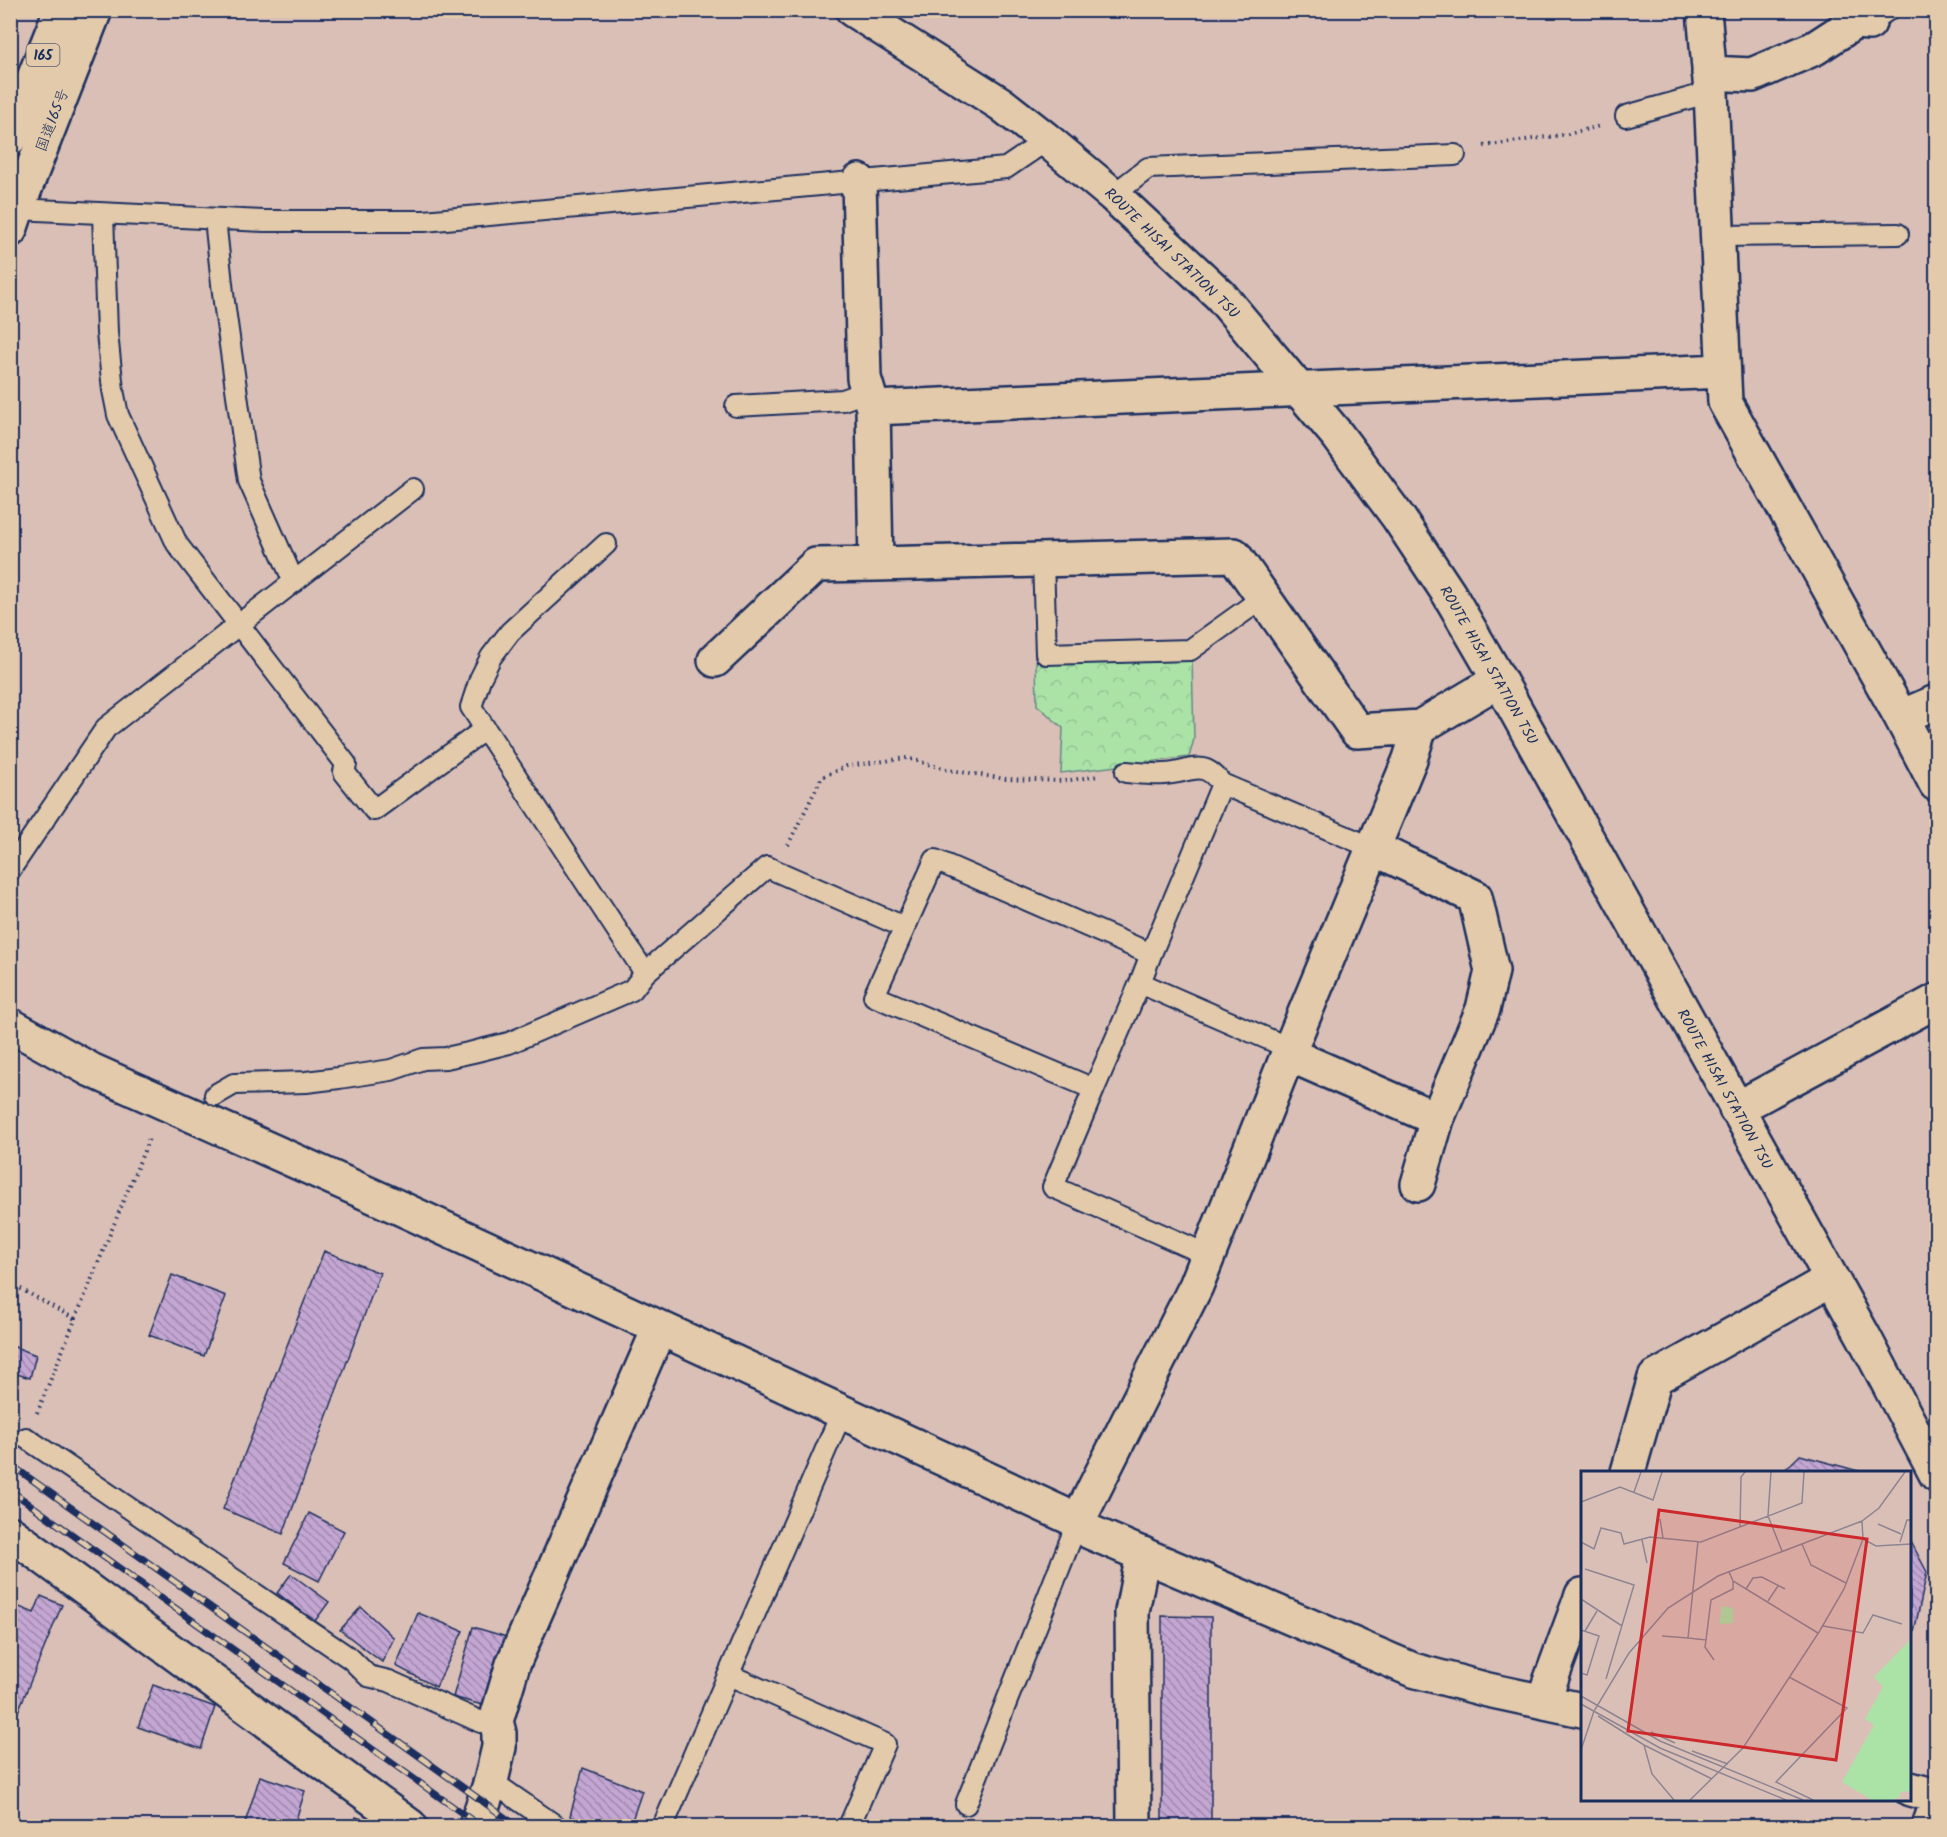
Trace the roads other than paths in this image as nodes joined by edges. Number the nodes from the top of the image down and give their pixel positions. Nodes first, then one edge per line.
1 (61, 10) edge
2 (95, 10) edge
3 (853, 10) edge
4 (1704, 10) edge
5 (1879, 17) edge
6 (1710, 82) junction
7 (1626, 116) road end
8 (10, 138) edge
9 (1047, 140) junction
10 (1455, 155) road end
11 (859, 182) junction
12 (1113, 195) junction
13 (103, 214) junction
14 (215, 219) junction
15 (14, 220) edge
16 (1898, 234) dead end
17 (1717, 236) junction
18 (1723, 371) junction
19 (1299, 389) junction
20 (871, 399) junction
21 (736, 406) dead end
22 (413, 489) dead end
23 (606, 544) dead end
24 (1044, 560) junction
25 (876, 564) junction
26 (294, 582) junction
27 (1264, 597) junction
28 (238, 625) junction
29 (715, 660) dead end
30 (1499, 680) junction
31 (1936, 702) edge
32 (1901, 717) junction
33 (1420, 727) junction
34 (485, 729) junction
35 (1126, 772) road end
36 (1222, 784) junction
37 (1936, 784) edge
38 (1373, 848) junction
39 (10, 870) edge
40 (904, 927) junction
41 (1150, 954) junction
42 (645, 973) junction
43 (1140, 984) junction
44 (1936, 1001) edge
45 (10, 1025) edge
46 (1290, 1051) junction
47 (1094, 1089) junction
48 (215, 1095) dead end
49 (1736, 1109) junction
50 (1437, 1119) junction
51 (1418, 1184) dead end
52 (1208, 1255) junction
53 (1830, 1280) junction
54 (659, 1329) junction
55 (842, 1412) junction
56 (26, 1438) road end
57 (1629, 1471) edge
58 (1936, 1474) edge
59 (1078, 1521) junction
60 (10, 1533) edge
61 (1143, 1554) junction
62 (1581, 1598) edge
63 (729, 1675) junction
64 (1543, 1701) junction
65 (1581, 1710) edge
66 (496, 1720) junction
67 (490, 1781) junction
68 (1911, 1790) edge
69 (1936, 1796) edge
70 (966, 1804) dead end
71 (1936, 1806) edge
72 (410, 1827) edge
73 (476, 1827) edge
74 (556, 1827) edge
75 (663, 1827) edge
76 (849, 1827) edge
77 (1134, 1827) edge
78 (1929, 1827) edge

1 - 8 main road, 165
2 - 15 main road, 国道165号 / 165
3 - 9 main road, ROUTE HISAI STATION TSU
4 - 6 main road
5 - 6 main road
6 - 7 lane
6 - 17 main road
9 - 11 lane
9 - 12 main road, ROUTE HISAI STATION TSU
10 - 12 lane
11 - 14 lane
11 - 20 main road
12 - 19 main road, ROUTE HISAI STATION TSU
13 - 14 lane
13 - 15 lane
13 - 28 lane
14 - 26 lane
16 - 17 lane
17 - 18 main road
18 - 19 main road
18 - 32 main road
19 - 20 main road
19 - 30 main road, ROUTE HISAI STATION TSU
20 - 21 lane
20 - 25 main road
22 - 26 lane
23 - 34 lane
24 - 25 main road
24 - 27 main road
24 - 27 lane
25 - 29 main road
26 - 28 lane
27 - 33 main road
28 - 34 lane
28 - 39 lane
30 - 33 main road
30 - 49 main road, ROUTE HISAI STATION TSU
31 - 32 main road
32 - 37 main road
33 - 38 main road
34 - 42 lane
35 - 36 lane
36 - 38 lane
36 - 41 lane
38 - 46 main road
38 - 50 main road
40 - 41 lane
40 - 42 lane
40 - 47 lane
41 - 43 lane
42 - 48 lane
43 - 46 lane
43 - 47 lane
44 - 49 main road
45 - 54 main road
46 - 50 main road
46 - 52 main road
47 - 52 lane
49 - 53 main road, ROUTE HISAI STATION TSU
50 - 51 main road
52 - 59 main road
53 - 57 main road
53 - 58 main road, ROUTE HISAI STATION TSU
54 - 55 main road
54 - 66 main road
55 - 59 main road
55 - 63 lane
56 - 66 lane
59 - 61 main road
59 - 70 lane
60 - 72 main road
61 - 64 main road
61 - 77 main road
62 - 64 main road
63 - 75 lane
63 - 76 lane
64 - 65 main road
66 - 67 main road
67 - 73 main road
67 - 74 lane
68 - 69 main road
71 - 78 main road

